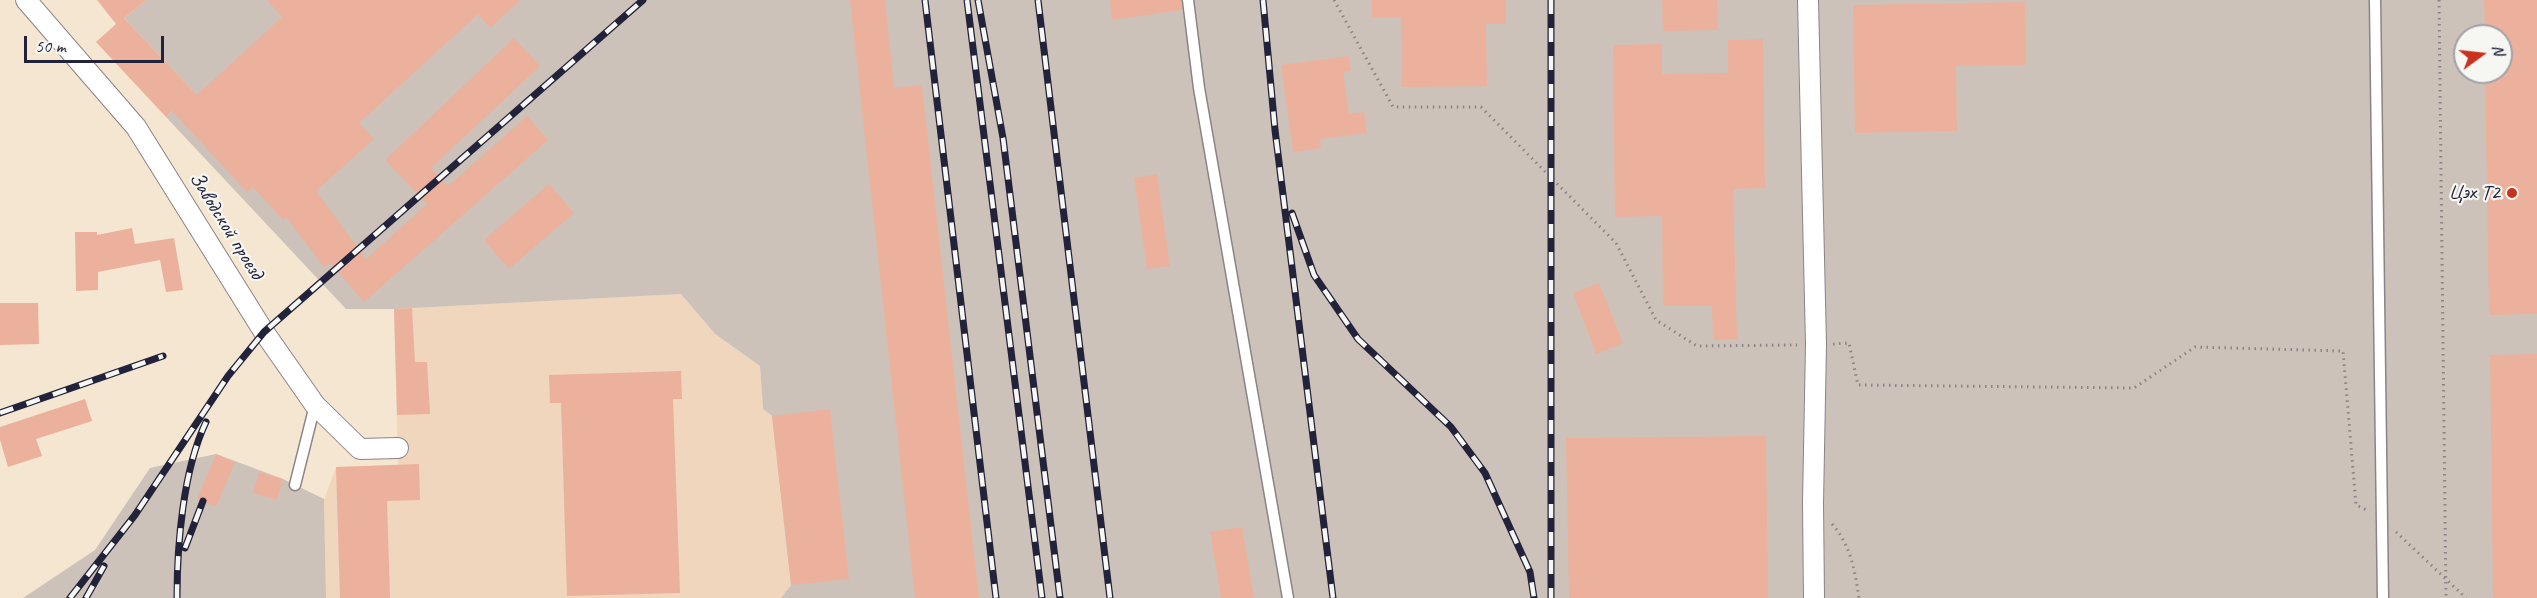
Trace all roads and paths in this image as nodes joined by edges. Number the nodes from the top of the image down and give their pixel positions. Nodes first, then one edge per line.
1 (26, 0) edge
2 (1188, 0) edge
3 (1334, 0) edge
4 (1808, 0) edge
5 (2375, 0) edge
6 (2439, 0) edge
7 (1816, 344) junction
8 (315, 405) junction
9 (398, 448) dead end
10 (295, 485) dead end
11 (1813, 503) junction
12 (2382, 518) junction
13 (2445, 577) junction
14 (1288, 598) edge
15 (1814, 598) edge
16 (1859, 598) edge
17 (2384, 598) edge
18 (2446, 598) edge
19 (2466, 598) edge

1 - 8 street, Заводской проезд
2 - 14 lane
3 - 7 path
4 - 7 street
5 - 12 lane
6 - 13 path
7 - 11 street
7 - 12 path
8 - 9 street, Заводской проезд
8 - 10 lane
11 - 15 street
11 - 16 path
12 - 13 path
12 - 17 lane
13 - 18 path
13 - 19 path

